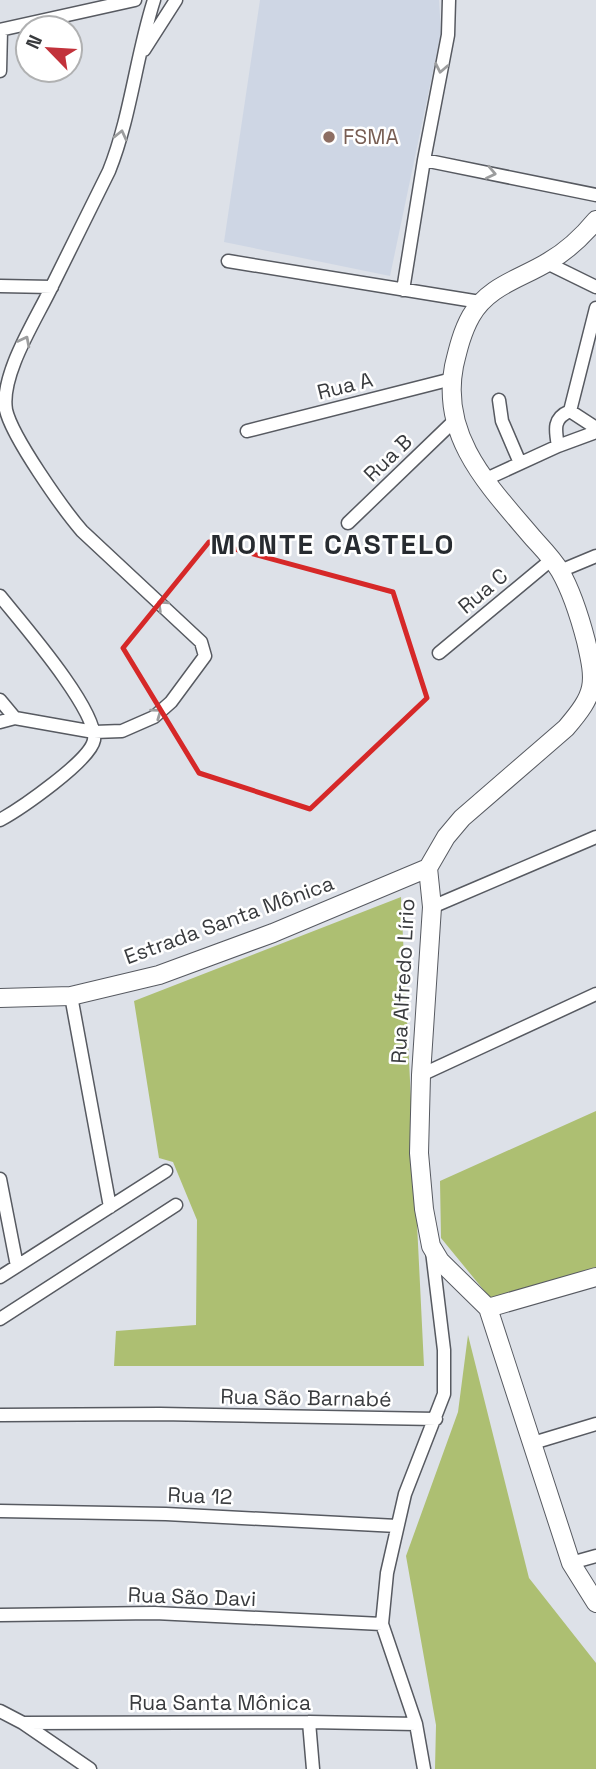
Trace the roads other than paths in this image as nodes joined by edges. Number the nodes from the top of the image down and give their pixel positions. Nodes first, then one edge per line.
1 (135, 0) edge
2 (154, 0) edge
3 (176, 0) edge
4 (449, 0) edge
5 (0, 30) edge
6 (138, 63) junction
7 (0, 71) edge
8 (424, 160) junction
9 (596, 195) edge
10 (596, 220) edge
11 (228, 261) dead end
12 (547, 263) junction
13 (0, 286) edge
14 (52, 287) junction
15 (596, 287) edge
16 (403, 290) junction
17 (480, 302) junction
18 (596, 308) edge
19 (452, 379) junction
20 (499, 400) dead end
21 (570, 411) junction
22 (454, 421) junction
23 (5, 424) edge
24 (596, 430) edge
25 (247, 431) dead end
26 (558, 446) junction
27 (520, 463) junction
28 (484, 480) junction
29 (348, 523) dead end
30 (596, 556) edge
31 (556, 565) junction
32 (0, 596) edge
33 (439, 653) dead end
34 (594, 687) edge
35 (0, 700) edge
36 (15, 718) junction
37 (0, 722) edge
38 (94, 732) junction
39 (0, 820) edge
40 (596, 837) edge
41 (428, 868) junction
42 (432, 907) junction
43 (596, 994) edge
44 (71, 996) junction
45 (0, 998) edge
46 (421, 1075) junction
47 (166, 1171) dead end
48 (0, 1179) edge
49 (176, 1205) dead end
50 (110, 1207) junction
51 (431, 1246) junction
52 (17, 1266) junction
53 (0, 1277) edge
54 (596, 1277) edge
55 (488, 1308) junction
56 (0, 1320) edge
57 (0, 1415) edge
58 (436, 1419) junction
59 (596, 1424) edge
60 (533, 1443) junction
61 (0, 1511) edge
62 (397, 1526) junction
63 (596, 1556) edge
64 (571, 1563) junction
65 (596, 1603) edge
66 (0, 1615) edge
67 (382, 1624) junction
68 (5, 1714) edge
69 (309, 1722) junction
70 (23, 1723) junction
71 (416, 1724) junction
72 (90, 1769) edge
73 (313, 1769) edge
74 (424, 1769) edge

1 - 5 street
2 - 6 street
3 - 6 street
4 -> 8 street
5 - 7 street
14 -> 6 street
8 -> 9 street
8 - 16 street
10 - 12 main road
11 - 16 street
12 - 15 street
12 - 17 main road
13 - 14 street
23 -> 14 street
16 - 17 street
17 - 19 main road
18 - 21 street
19 - 22 main road
19 - 25 street, Rua A
20 - 27 street
21 - 24 street
21 - 26 street
22 - 28 main road
22 - 29 street, Rua B
38 -> 23 street
24 - 26 street
26 - 27 street
27 - 28 street
28 - 31 main road
30 - 31 street, Rua C
31 - 33 street, Rua C
31 - 34 main road
32 - 38 street
34 - 41 main road
35 - 36 street
36 - 37 street
36 - 38 street
38 - 39 street
40 - 42 street
41 - 42 main road, Rua Alfredo Lírio
41 - 44 main road, Estrada Santa Mônica
42 - 46 main road, Rua Alfredo Lírio
43 - 46 street
44 - 45 main road, Estrada Santa Mônica
44 - 50 street
46 - 51 main road, Rua Alfredo Lírio
47 - 50 street
48 - 52 street
49 - 56 street
50 - 52 street
51 - 55 main road, Rua Alfredo Lírio
51 - 58 street
52 - 53 street
54 - 55 main road
55 - 60 main road
57 - 58 street, Rua São Barnabé
58 - 62 street
59 - 60 street
60 - 64 main road
61 - 62 street, Rua 12
62 - 67 street
63 - 64 street
64 - 65 main road
66 - 67 street, Rua São Davi
67 - 71 street
68 - 70 street
69 - 70 street, Rua Santa Mônica
69 - 71 street, Rua Santa Mônica
69 - 73 street
70 - 72 street
71 - 74 street

